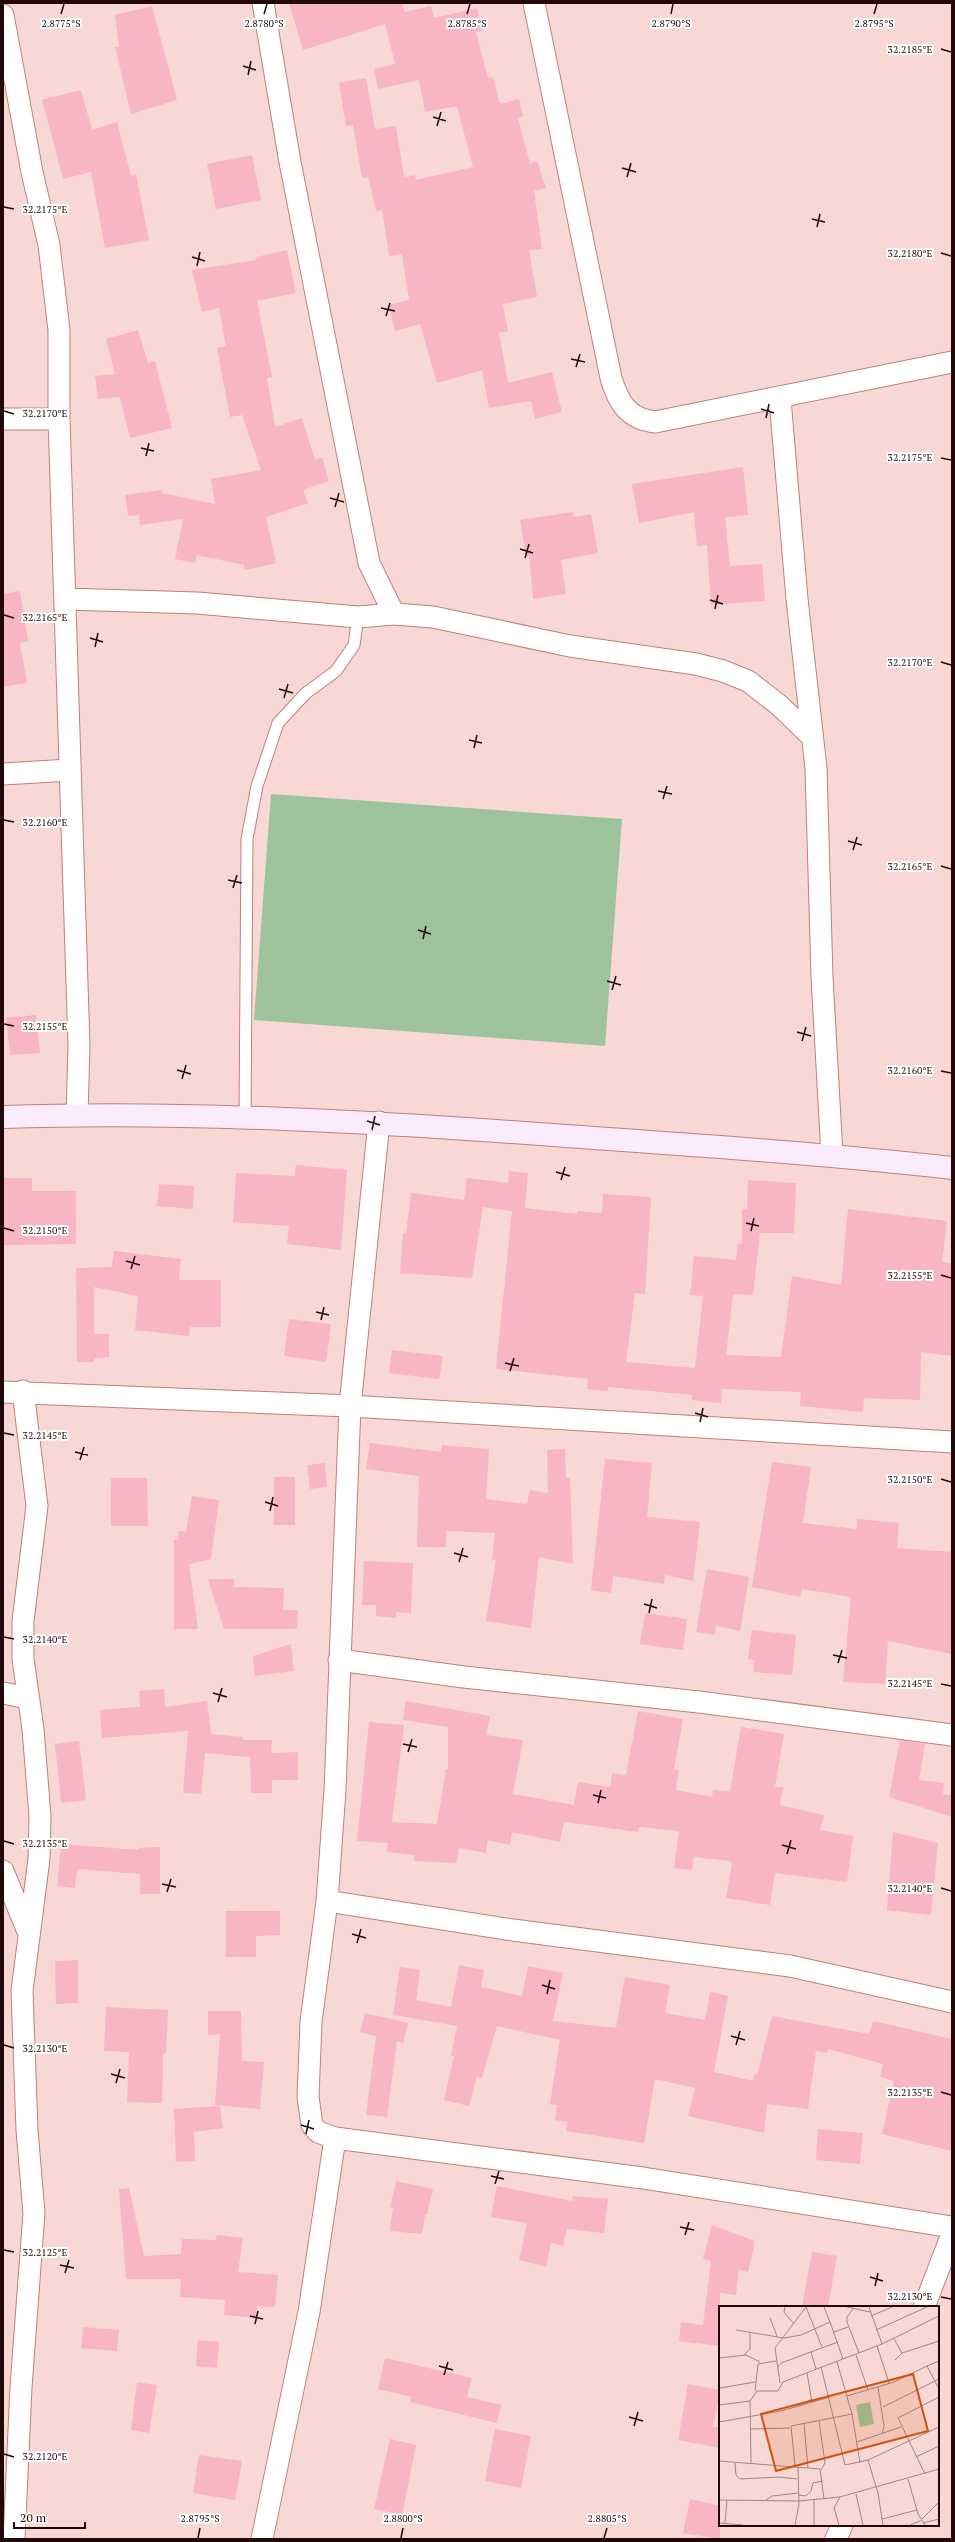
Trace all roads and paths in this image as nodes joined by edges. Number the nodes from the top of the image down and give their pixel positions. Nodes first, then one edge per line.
1 (262, 3) edge
2 (534, 3) edge
3 (3, 15) edge
4 (952, 362) edge
5 (780, 399) junction
6 (3, 419) edge
7 (59, 419) junction
8 (66, 599) junction
9 (394, 614) junction
10 (358, 617) junction
11 (812, 737) junction
12 (70, 770) junction
13 (3, 774) edge
14 (77, 1115) junction
15 (3, 1117) edge
16 (245, 1119) junction
17 (378, 1122) junction
18 (832, 1155) junction
19 (952, 1168) edge
20 (13, 1391) edge
21 (350, 1406) junction
22 (952, 1442) edge
23 (339, 1660) junction
24 (3, 1693) edge
25 (28, 1698) junction
26 (952, 1735) edge
27 (3, 1871) edge
28 (327, 1901) junction
29 (30, 1936) junction
30 (952, 2002) edge
31 (335, 2138) junction
32 (952, 2227) edge
33 (952, 2234) edge
34 (924, 2306) edge
35 (842, 2526) edge
36 (14, 2539) edge
37 (262, 2539) edge
38 (836, 2539) edge

1 - 9 street
2 - 5 street
3 - 7 street
4 - 5 street
5 - 11 street
6 - 7 street
7 - 8 street
8 - 10 street
8 - 12 street
9 - 10 street
9 - 11 street
10 - 16 lane
11 - 18 street
12 - 13 street
12 - 14 street
14 - 15 street
14 - 16 street
16 - 17 street
17 - 18 street
17 - 21 street
18 - 19 street
20 - 21 street
20 - 25 street
21 - 22 street
21 - 23 street
23 - 26 street
23 - 28 street
24 - 25 street
25 - 29 street
27 - 29 street
28 - 30 street
28 - 31 street
29 - 36 street
31 - 32 street
31 - 37 street
33 - 34 street
35 - 38 street

